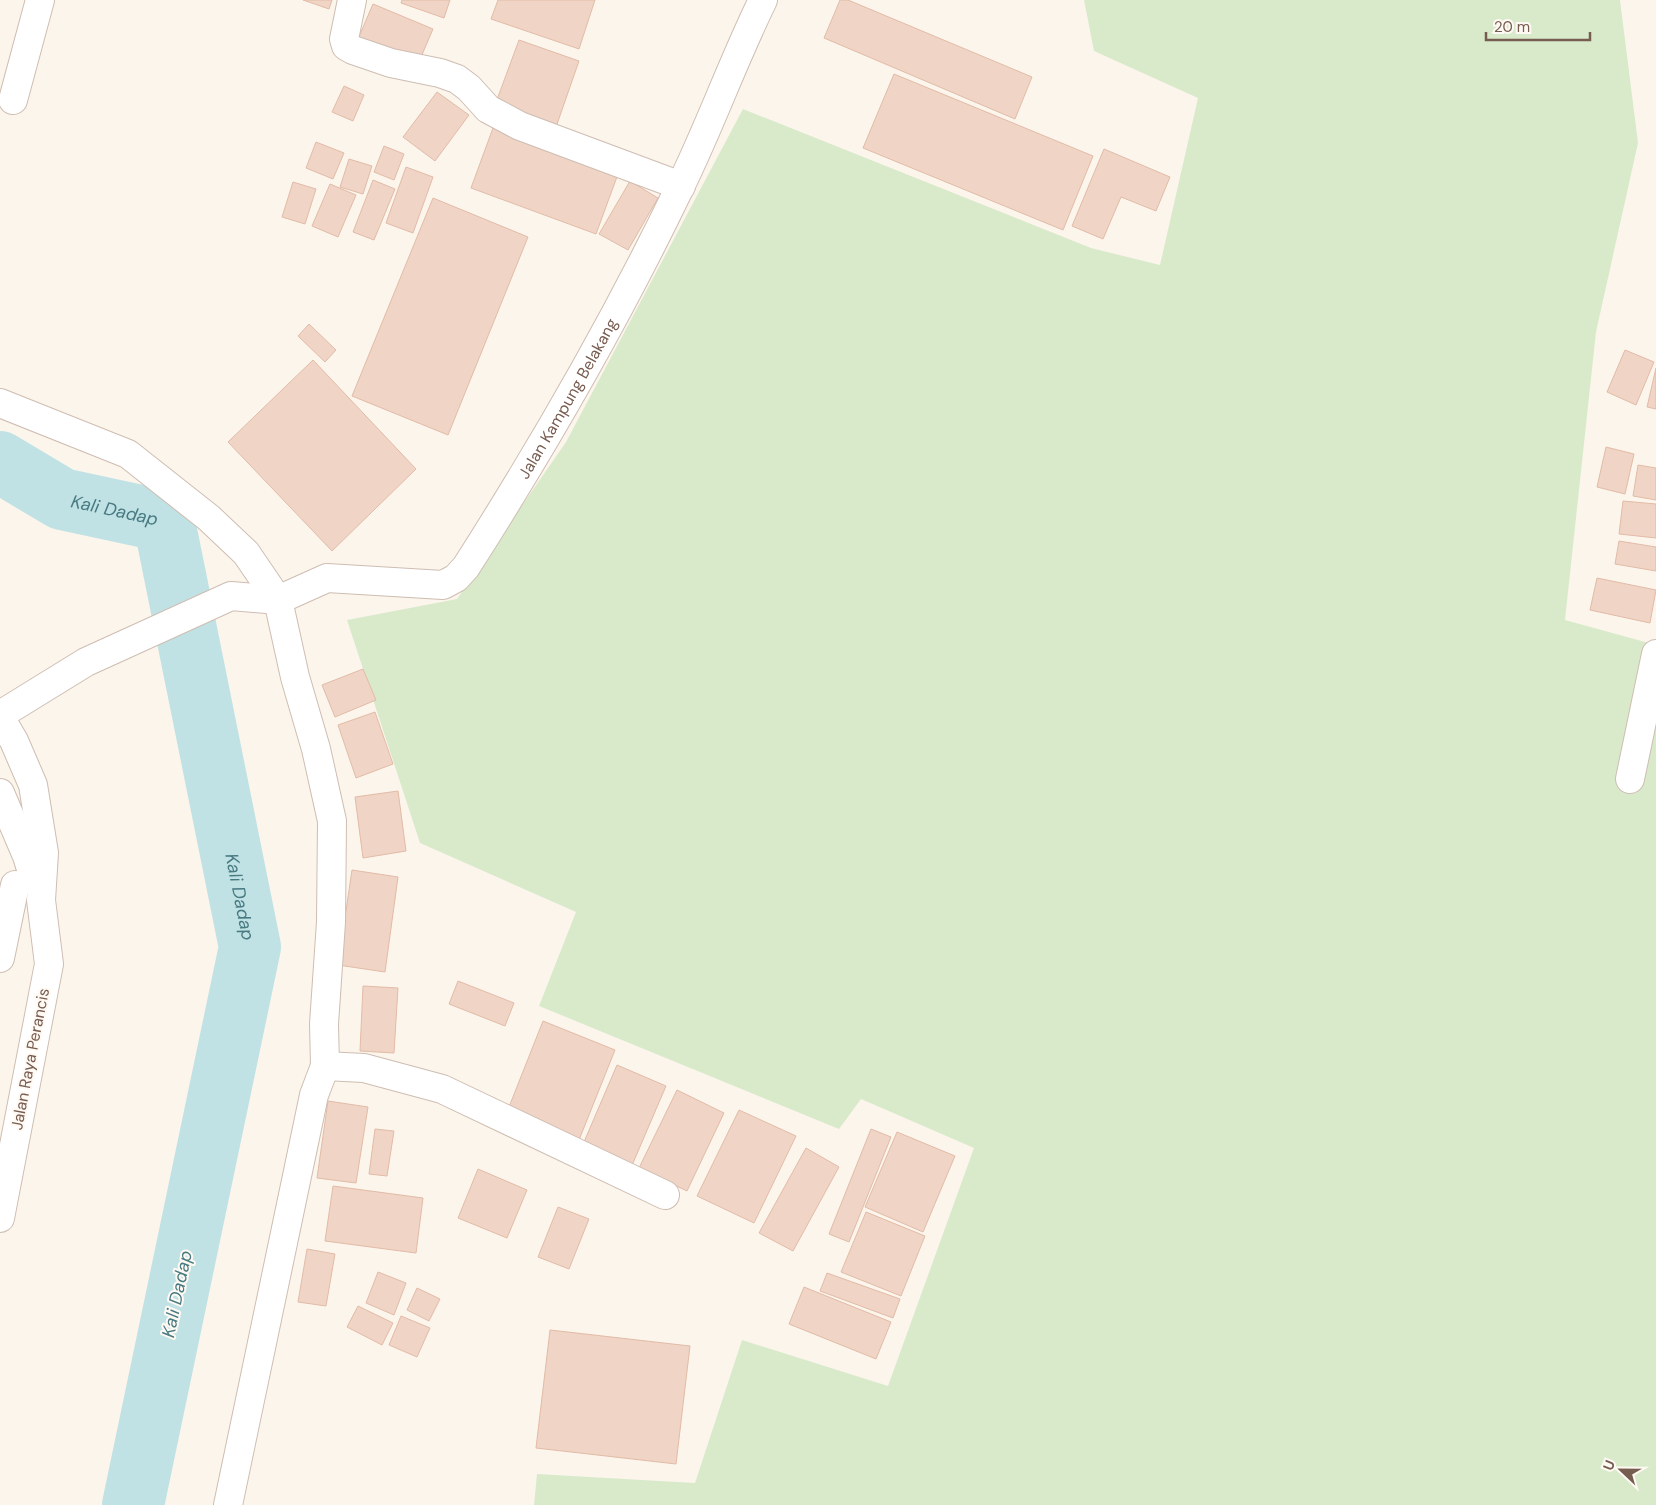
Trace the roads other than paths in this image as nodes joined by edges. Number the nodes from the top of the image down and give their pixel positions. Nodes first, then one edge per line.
1 (40, 0) edge
2 (352, 0) edge
3 (763, 0) edge
4 (13, 100) dead end
5 (681, 186) junction
6 (0, 402) edge
7 (278, 600) junction
8 (1656, 654) edge
9 (0, 716) edge
10 (1630, 779) dead end
11 (0, 793) edge
12 (15, 884) dead end
13 (41, 900) junction
14 (0, 958) edge
15 (325, 1066) junction
16 (665, 1195) dead end
17 (0, 1218) edge
18 (228, 1505) edge

1 - 4 street
2 - 5 street
3 - 5 street, Jalan Kampung Belakang
5 - 7 street, Jalan Kampung Belakang
6 - 7 street
7 - 9 street, Jalan Kampung Belakang
7 - 15 street
8 - 10 street
9 - 13 street, Jalan Raya Perancis
11 - 13 street, Jalan Raya Perancis
12 - 14 street
13 - 17 street, Jalan Raya Perancis
15 - 16 street
15 - 18 street

